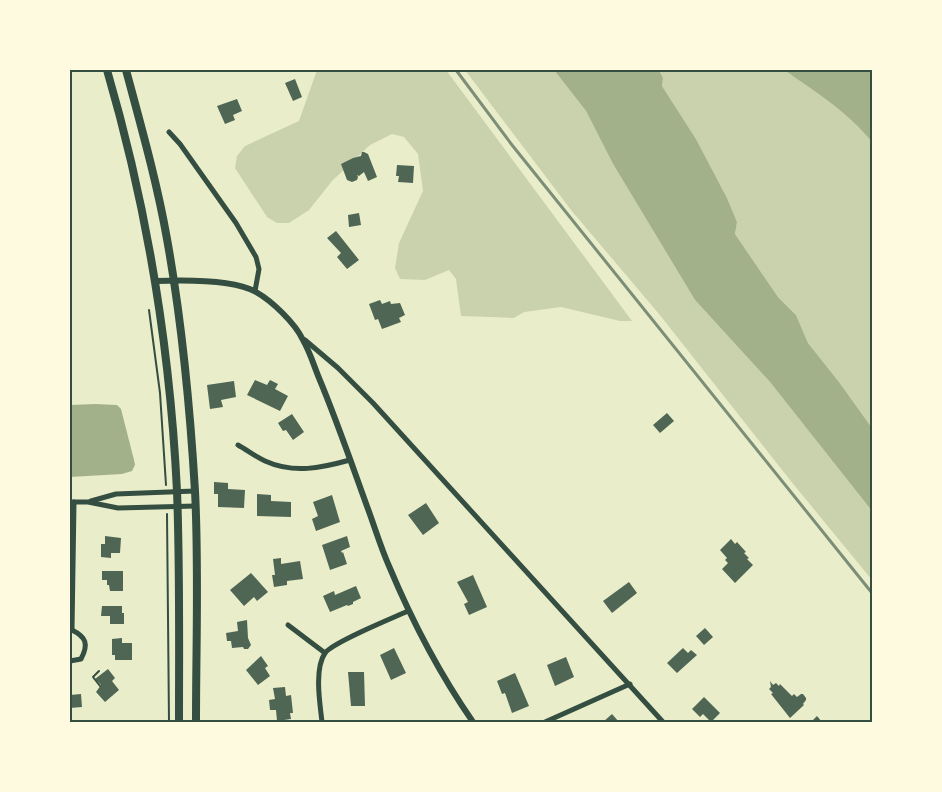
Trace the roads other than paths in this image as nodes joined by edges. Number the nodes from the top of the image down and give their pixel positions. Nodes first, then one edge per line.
1 (107, 70) edge
2 (126, 70) edge
3 (170, 132) dead end
4 (174, 280) junction
5 (156, 281) junction
6 (255, 291) junction
7 (303, 339) junction
8 (238, 444) dead end
9 (350, 460) junction
10 (195, 490) junction
11 (177, 491) junction
12 (72, 502) edge
13 (88, 502) junction
14 (196, 506) junction
15 (177, 507) junction
16 (408, 611) junction
17 (288, 625) dead end
18 (71, 630) edge
19 (325, 653) junction
20 (70, 661) edge
21 (630, 684) junction
22 (179, 722) edge
23 (196, 722) edge
24 (322, 722) edge
25 (473, 722) edge
26 (545, 722) edge
27 (664, 722) edge

1 - 5 main road
2 - 4 main road
3 - 6 street
4 - 5 street
4 - 6 street
4 - 10 main road
5 - 11 main road
6 - 7 street
7 - 9 street
7 - 21 street
8 - 9 street
9 - 16 street
10 - 11 street
10 - 14 main road
11 - 13 street
11 - 15 main road
12 - 13 street
12 - 18 street
13 - 15 street
14 - 15 street
14 - 23 main road
15 - 22 main road
16 - 19 street
16 - 25 street
17 - 19 street
18 - 20 street
19 - 24 street
21 - 26 street
21 - 27 street

